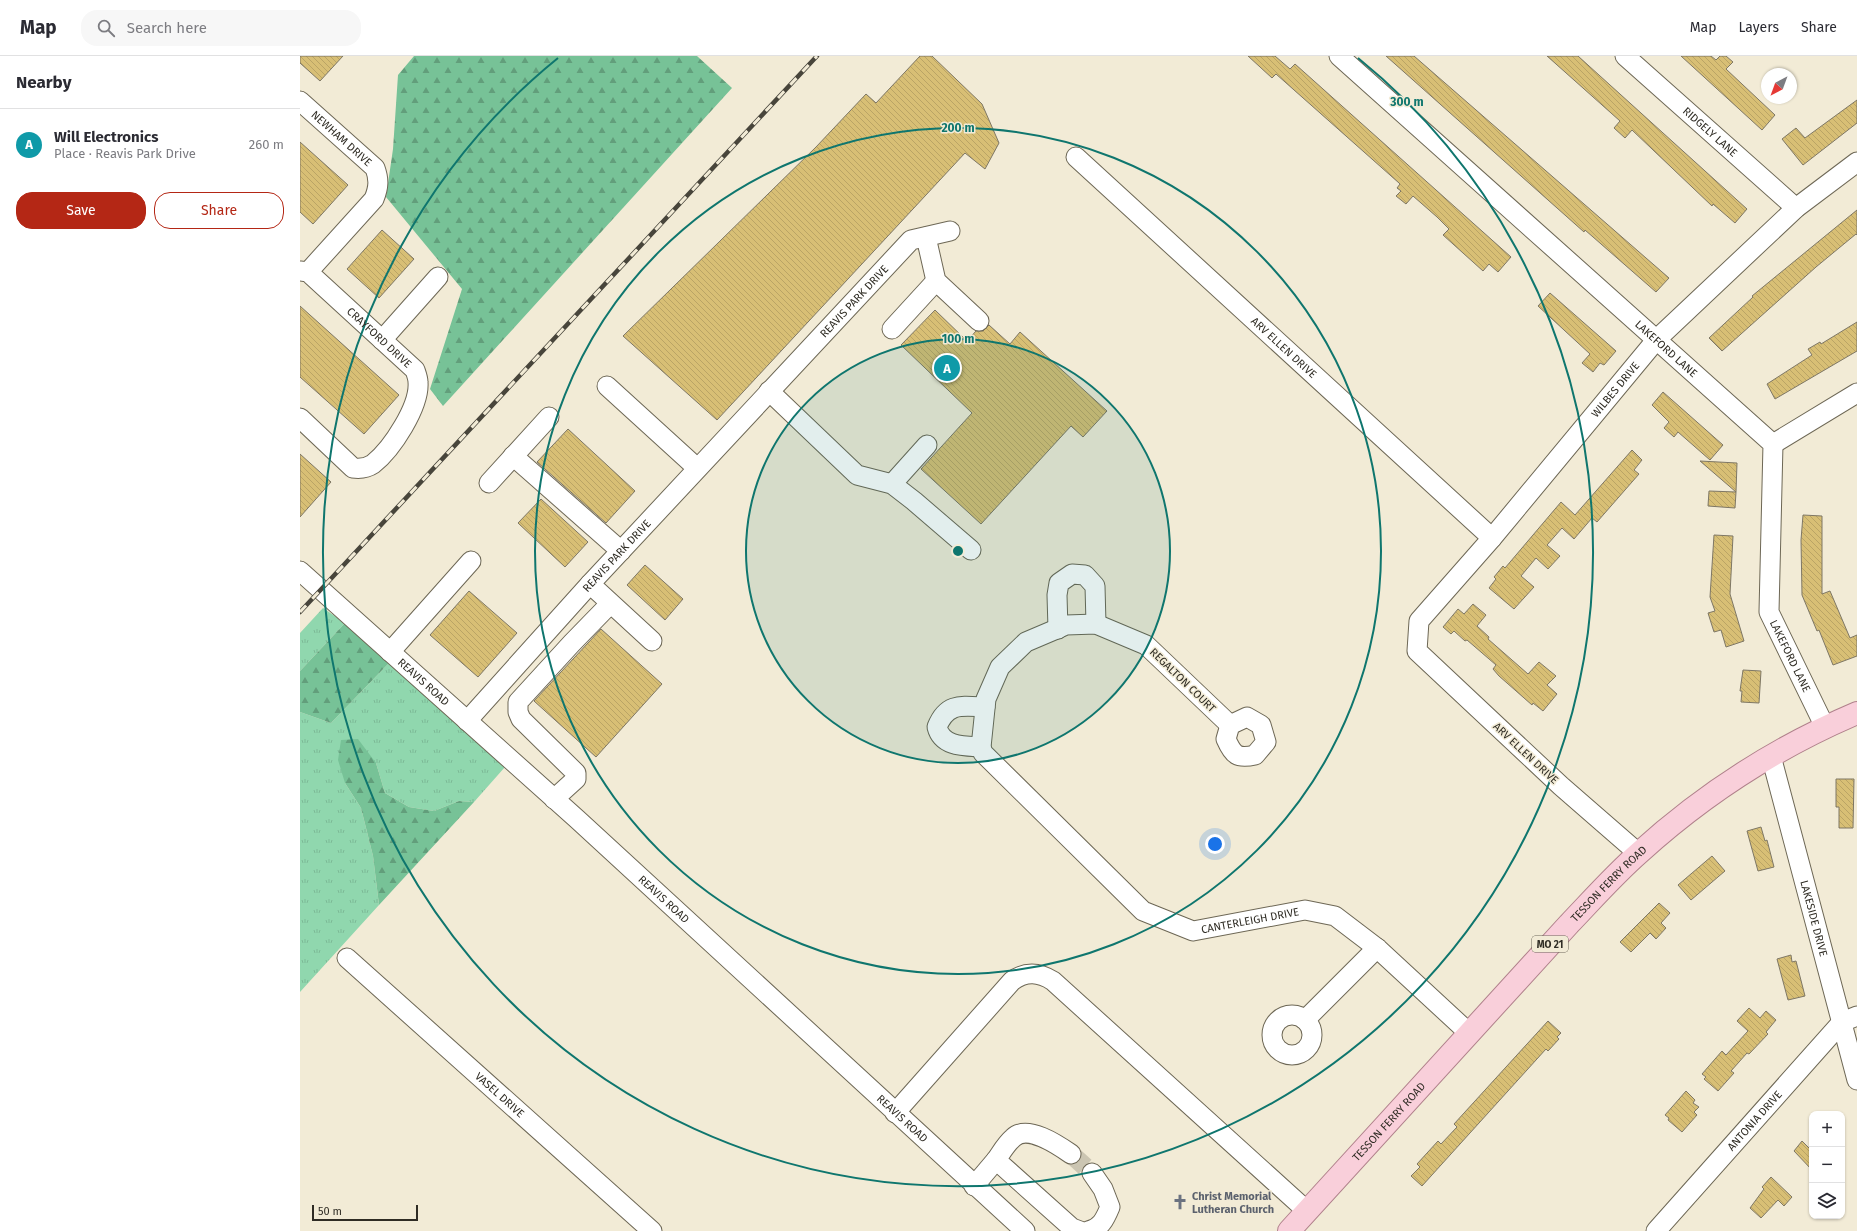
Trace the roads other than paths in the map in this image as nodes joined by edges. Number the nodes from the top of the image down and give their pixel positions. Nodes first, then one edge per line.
1 (1339, 56) edge
2 (1625, 56) edge
3 (300, 101) edge
4 (1076, 157) dead end
5 (1857, 162) edge
6 (1796, 208) junction
7 (950, 231) dead end
8 (926, 237) junction
9 (304, 271) edge
10 (438, 277) dead end
11 (936, 281) junction
12 (979, 321) dead end
13 (892, 329) dead end
14 (382, 340) junction
15 (1657, 340) junction
16 (607, 386) dead end
17 (769, 392) junction
18 (1857, 394) edge
19 (549, 417) dead end
20 (300, 418) edge
21 (1773, 444) junction
22 (927, 445) dead end
23 (514, 456) junction
24 (698, 468) junction
25 (489, 483) dead end
26 (892, 484) junction
27 (1492, 538) junction
28 (971, 550) dead end
29 (621, 551) junction
30 (471, 560) dead end
31 (300, 571) edge
32 (590, 584) junction
33 (610, 604) junction
34 (1096, 624) junction
35 (1058, 629) junction
36 (652, 641) dead end
37 (1417, 651) joint
38 (390, 652) junction
39 (985, 707) junction
40 (1857, 713) edge
41 (467, 721) junction
42 (1230, 725) dead end
43 (1825, 726) junction
44 (982, 750) junction
45 (1771, 756) junction
46 (554, 799) junction
47 (1638, 853) junction
48 (1377, 948) junction
49 (347, 958) dead end
50 (1850, 1019) edge
51 (1305, 1020) dead end
52 (1469, 1033) junction
53 (1857, 1080) edge
54 (895, 1113) junction
55 (1071, 1154) tunnel mouth
56 (996, 1160) junction
57 (1092, 1173) tunnel mouth
58 (974, 1186) junction
59 (1307, 1211) junction
60 (652, 1231) edge
61 (1025, 1231) edge
62 (1080, 1231) edge
63 (1088, 1231) edge
64 (1289, 1231) edge
65 (1656, 1231) edge

1 - 15 street, LAKEFORD LANE
2 - 6 street, RIDGELY LANE
3 - 9 street, NEWHAM DRIVE
4 - 27 street, ARV ELLEN DRIVE
5 - 6 street, WILBES DRIVE
6 - 15 street, WILBES DRIVE
7 - 8 street, REAVIS PARK DRIVE
8 - 11 street
8 - 17 street, REAVIS PARK DRIVE
9 - 14 street, CRAYFORD DRIVE
10 - 14 street
11 - 12 street
11 - 13 street
14 - 20 street, CRAYFORD DRIVE
15 - 21 street, LAKEFORD LANE
15 - 27 street, WILBES DRIVE
16 - 24 street
17 - 24 street, REAVIS PARK DRIVE
17 - 26 street
18 - 21 street
19 - 23 street
21 - 43 street, LAKEFORD LANE
22 - 26 street
23 - 25 street
23 - 29 street
24 - 29 street, REAVIS PARK DRIVE
26 - 28 street
27 - 37 street, WILBES DRIVE
29 - 32 street, REAVIS PARK DRIVE
30 - 38 street
31 - 38 street, REAVIS ROAD
32 - 33 street
32 - 41 street, REAVIS PARK DRIVE
33 - 36 street
33 - 46 street
34 - 35 street, REGALTON COURT
34 - 35 street
34 - 42 street, REGALTON COURT
35 - 39 street, REGALTON COURT
37 - 47 street, ARV ELLEN DRIVE
38 - 41 street, REAVIS ROAD
39 - 44 street, REGALTON COURT
39 - 44 street
40 - 43 main road, TESSON FERRY ROAD / MO 21
41 - 46 street, REAVIS ROAD
43 - 45 main road, TESSON FERRY ROAD / MO 21
44 - 48 street, CANTERLEIGH DRIVE
45 - 47 main road, TESSON FERRY ROAD / MO 21
45 - 50 street, LAKESIDE DRIVE
46 - 54 street, REAVIS ROAD
47 - 52 main road, TESSON FERRY ROAD / MO 21
48 - 51 street
48 - 52 street, CANTERLEIGH DRIVE
49 - 60 street, VASEL DRIVE
50 - 53 street, LAKESIDE DRIVE
50 - 65 street, ANTONIA DRIVE
52 - 59 main road, TESSON FERRY ROAD / MO 21
54 - 58 street, REAVIS ROAD
54 - 59 street
55 - 56 street
56 - 58 street
56 - 62 street
57 - 63 street
58 - 61 street, REAVIS ROAD
59 - 64 main road, TESSON FERRY ROAD / MO 21

